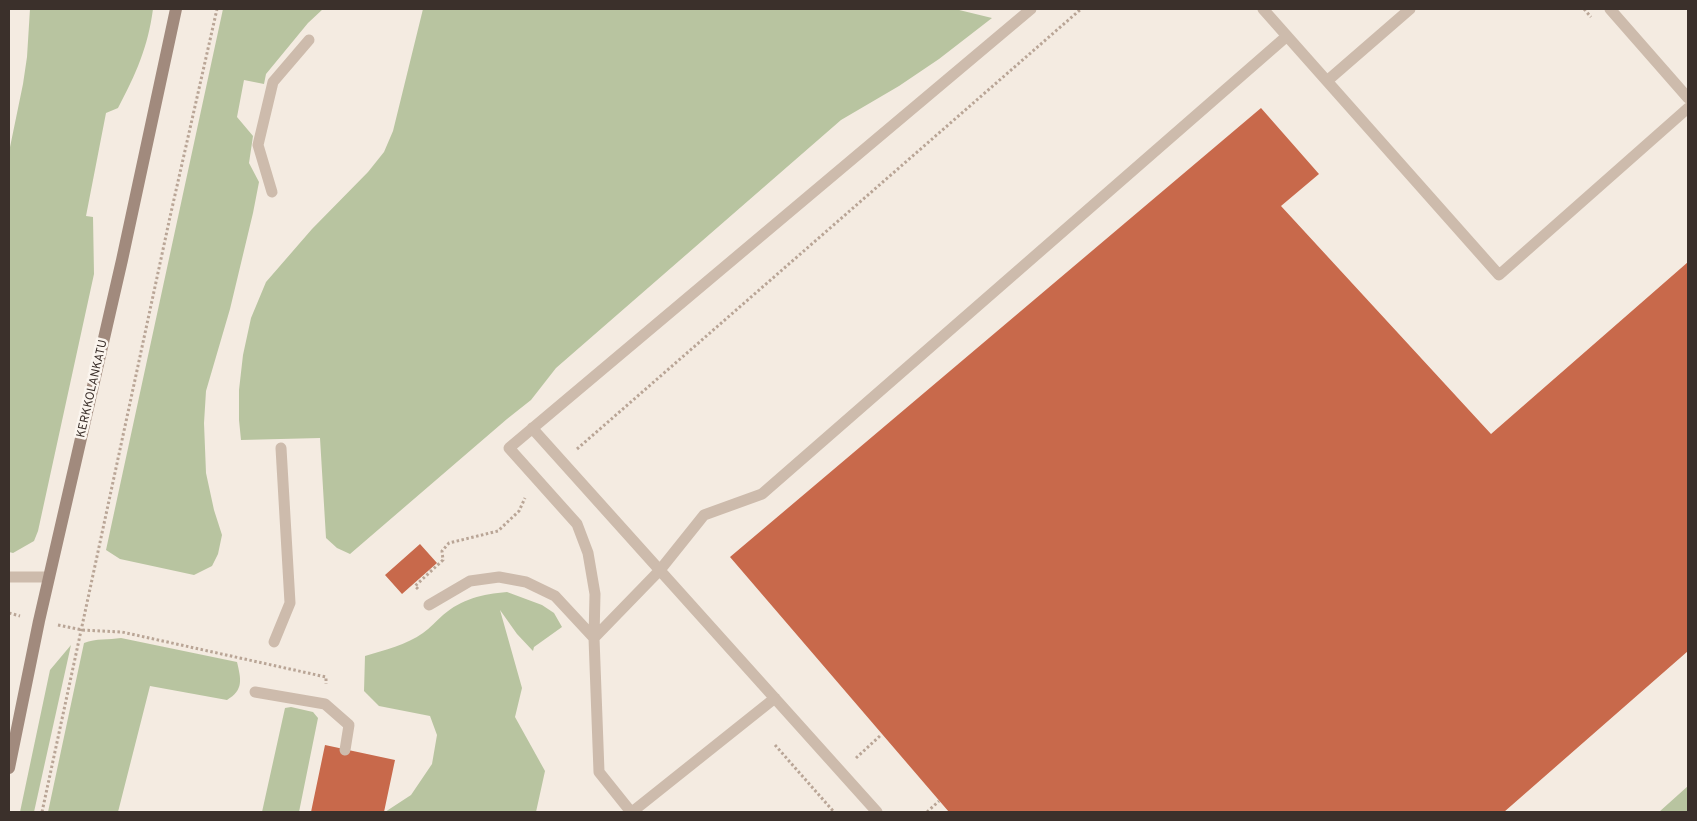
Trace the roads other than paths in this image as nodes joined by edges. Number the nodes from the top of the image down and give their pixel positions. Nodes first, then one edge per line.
1 (176, 9) edge
2 (1031, 9) edge
3 (1263, 9) edge
4 (1410, 9) edge
5 (1610, 9) edge
6 (1287, 36) junction
7 (309, 40) dead end
8 (1327, 81) junction
9 (1688, 98) edge
10 (1688, 108) edge
11 (272, 192) dead end
12 (532, 428) junction
13 (281, 448) dead end
14 (660, 570) junction
15 (9, 576) edge
16 (49, 577) junction
17 (429, 604) road end
18 (594, 638) junction
19 (274, 642) dead end
20 (255, 692) dead end
21 (776, 698) junction
22 (345, 750) dead end
23 (9, 768) edge
24 (632, 812) edge
25 (877, 812) edge

1 - 16 street, KERKKOLANKATU
2 - 12 lane
3 - 6 lane
4 - 8 lane
5 - 9 lane
6 - 8 lane
6 - 14 lane
7 - 11 lane
8 - 10 lane
12 - 14 lane
12 - 18 lane
13 - 19 lane
14 - 18 lane
14 - 21 lane
15 - 16 lane
16 - 23 street, KERKKOLANKATU
17 - 18 lane
18 - 24 lane
20 - 22 lane
21 - 24 lane
21 - 25 lane

